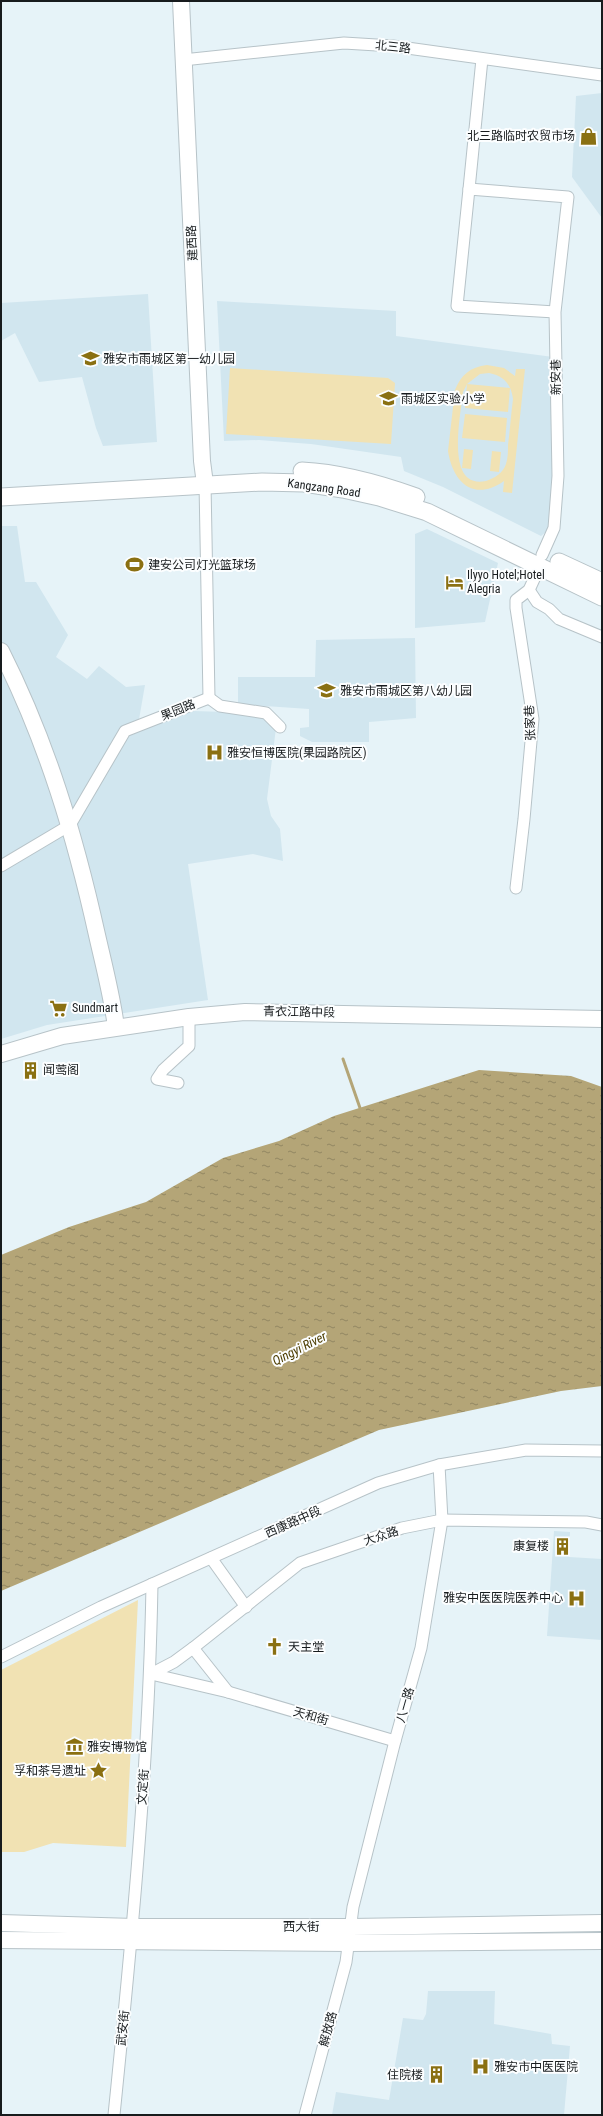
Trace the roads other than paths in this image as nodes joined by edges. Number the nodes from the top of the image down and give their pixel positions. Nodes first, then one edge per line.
1 (181, 1) edge
2 (482, 59) junction
3 (184, 60) junction
4 (602, 75) edge
5 (469, 189) junction
6 (555, 312) junction
7 (204, 479) junction
8 (1, 486) edge
9 (1, 497) edge
10 (541, 560) junction
11 (602, 582) edge
12 (529, 590) junction
13 (602, 597) edge
14 (602, 637) edge
15 (1, 651) edge
16 (209, 698) junction
17 (280, 727) dead end
18 (70, 825) junction
19 (1, 866) edge
20 (516, 888) dead end
21 (190, 1016) junction
22 (602, 1019) edge
23 (116, 1027) junction
24 (1, 1054) edge
25 (178, 1083) dead end
26 (602, 1451) edge
27 (439, 1465) junction
28 (442, 1520) junction
29 (602, 1524) edge
30 (211, 1558) junction
31 (152, 1584) junction
32 (246, 1607) junction
33 (193, 1648) junction
34 (1, 1657) edge
35 (150, 1674) junction
36 (228, 1692) junction
37 (395, 1741) junction
38 (1, 1923) edge
39 (602, 1923) edge
40 (133, 1934) junction
41 (350, 1935) junction
42 (1, 1940) edge
43 (602, 1941) edge
44 (114, 2115) edge
45 (305, 2115) edge

1 - 3 main road, 建西路
2 - 3 street, 北三路
2 - 4 street, 北三路
2 - 5 street
3 - 7 main road, 建西路
5 - 6 street, 新安巷
5 - 6 street
6 - 10 street, 新安巷
7 - 8 main road, Kangzang Road
7 - 9 main road, Kangzang Road
7 - 10 main road, Kangzang Road
7 - 16 street, 果园路
10 - 11 main road, Kangzang Road
10 - 12 street, 张家巷
10 - 13 main road, Kangzang Road
12 - 14 street
12 - 20 street, 张家巷
15 - 18 main road
16 - 17 street
16 - 18 street, 果园路
18 - 19 street, 果园路
18 - 23 main road
21 - 22 main road, 青衣江路中段
21 - 23 main road, 青衣江路中段
21 - 25 street
23 - 24 main road, 青衣江路中段
26 - 27 street, 西康路中段
27 - 28 street, 八一路
27 - 30 street, 西康路中段
28 - 29 street, 大众路
28 - 32 street, 大众路
28 - 37 street, 八一路
30 - 31 street, 西康路中段
30 - 32 street
31 - 34 street, 西康路中段
31 - 35 street, 文定街
32 - 33 street, 大众路
33 - 35 street, 大众路
33 - 36 street
35 - 36 street, 天和街
35 - 40 street, 文定街
36 - 37 street, 天和街
37 - 41 street, 八一路
38 - 40 main road, 西大街
39 - 41 main road, 西大街
40 - 41 main road, 西大街
40 - 42 main road, 西大街
40 - 44 street, 武安街
41 - 43 main road, 西大街
41 - 45 street, 解放路

